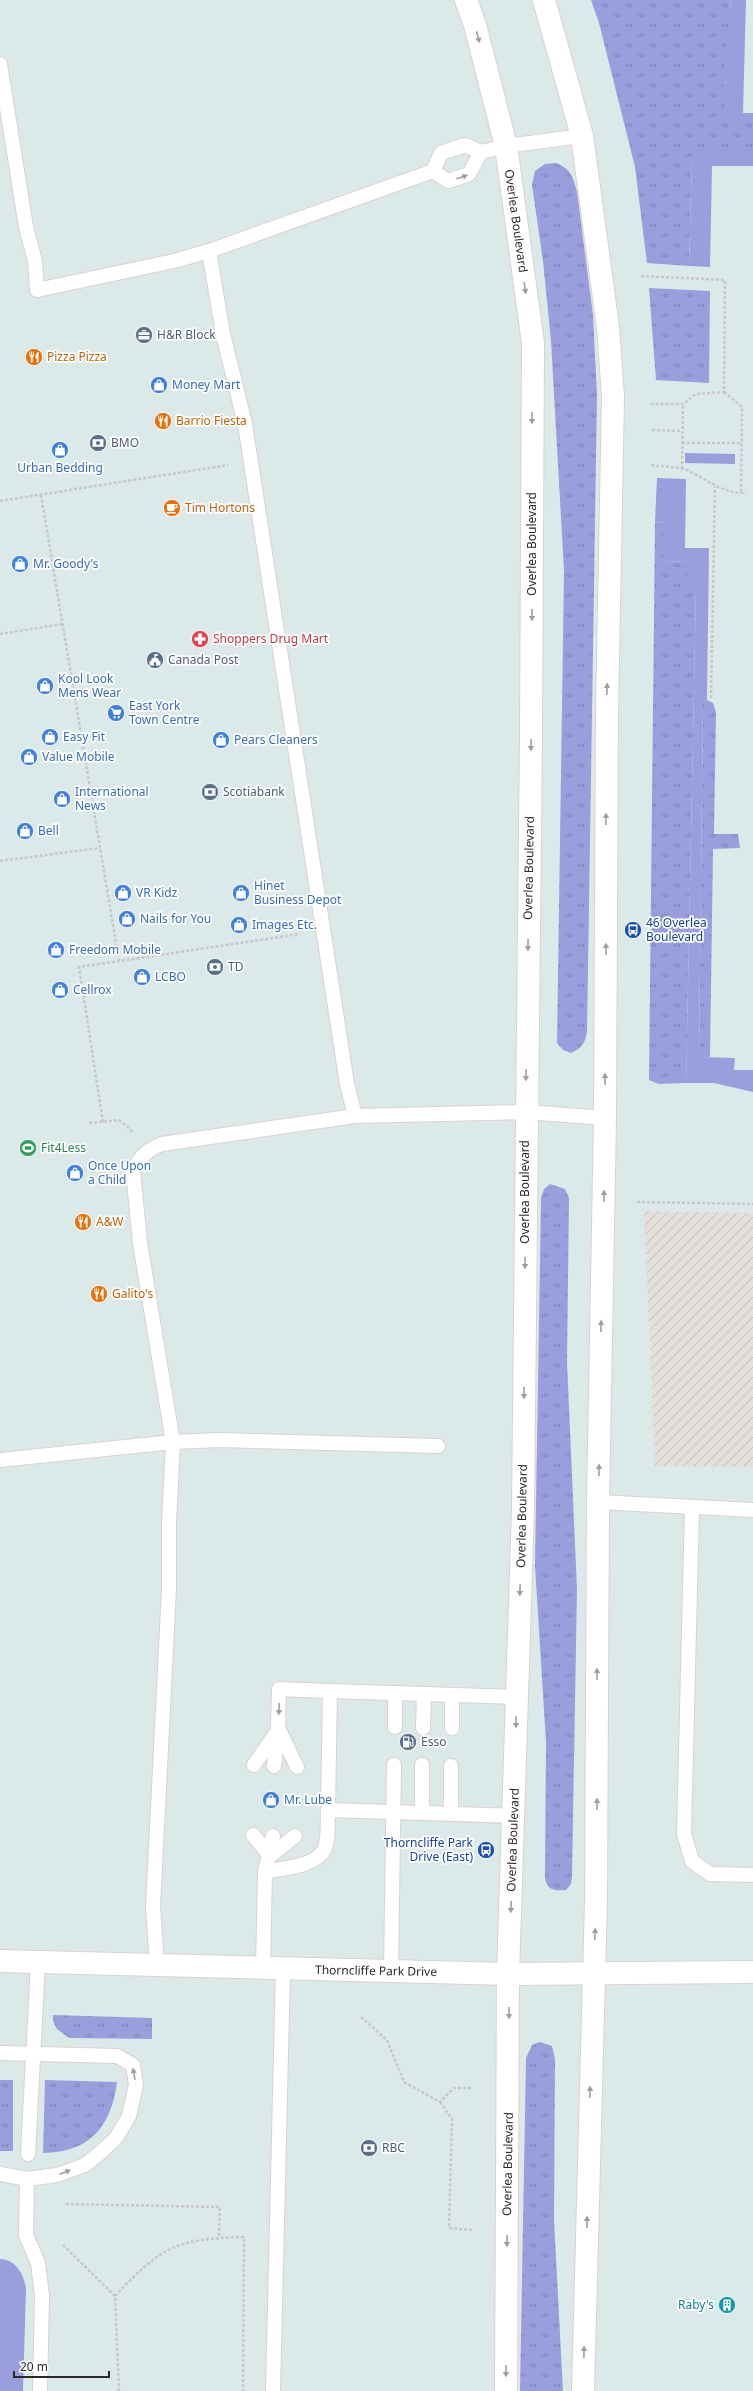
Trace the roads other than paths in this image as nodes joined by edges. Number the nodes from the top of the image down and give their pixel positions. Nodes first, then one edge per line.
1 (466, 0) edge
2 (544, 0) edge
3 (0, 64) edge
4 (582, 136) junction
5 (506, 146) junction
6 (481, 152) junction
7 (433, 171) junction
8 (209, 251) junction
9 (526, 1112) junction
10 (354, 1116) junction
11 (605, 1118) junction
12 (174, 1442) junction
13 (438, 1446) dead end
14 (0, 1460) edge
15 (598, 1502) junction
16 (692, 1508) junction
17 (753, 1510) edge
18 (330, 1691) junction
19 (395, 1693) junction
20 (424, 1694) junction
21 (452, 1695) junction
22 (517, 1696) junction
23 (395, 1727) dead end
24 (423, 1728) dead end
25 (452, 1728) dead end
26 (278, 1730) junction
27 (254, 1765) dead end
28 (394, 1765) dead end
29 (422, 1765) dead end
30 (274, 1766) dead end
31 (451, 1766) dead end
32 (297, 1767) dead end
33 (328, 1810) junction
34 (395, 1812) junction
35 (422, 1813) junction
36 (451, 1814) junction
37 (514, 1816) junction
38 (253, 1835) dead end
39 (273, 1836) dead end
40 (295, 1836) dead end
41 (270, 1856) junction
42 (265, 1872) junction
43 (753, 1875) edge
44 (0, 1961) edge
45 (38, 1963) junction
46 (158, 1965) junction
47 (273, 1969) junction
48 (392, 1971) junction
49 (753, 1972) edge
50 (593, 1973) junction
51 (508, 1974) junction
52 (0, 2053) edge
53 (33, 2054) junction
54 (28, 2154) dead end
55 (0, 2174) edge
56 (27, 2179) junction
57 (40, 2391) edge
58 (273, 2391) edge
59 (506, 2391) edge
60 (583, 2391) edge

1 -> 5 main road, Overlea Boulevard
2 - 4 main road
3 - 8 lane
4 - 5 lane
11 -> 4 main road
5 - 6 lane
5 -> 9 main road, Overlea Boulevard
6 - 7 lane
7 -> 6 lane
7 - 8 lane
8 - 10 lane
9 - 10 lane
9 - 11 lane
9 -> 22 main road, Overlea Boulevard
10 - 12 lane
15 -> 11 main road
12 - 13 lane
12 - 14 lane
12 - 46 lane
15 - 16 lane
50 -> 15 main road
16 - 17 lane
16 - 43 lane
18 - 19 lane
18 -> 26 lane
18 - 33 lane
19 - 20 lane
19 - 23 lane
20 - 21 lane
20 - 24 lane
21 - 22 lane
21 - 25 lane
22 -> 37 main road, Overlea Boulevard
26 - 27 lane
26 - 30 lane
26 - 32 lane
28 - 34 lane
29 - 35 lane
31 - 36 lane
33 - 34 lane
33 - 42 lane
34 - 35 lane
34 - 48 lane
35 - 36 lane
36 - 37 lane
37 -> 51 main road, Overlea Boulevard
38 - 41 lane
39 - 41 lane
40 - 41 lane
41 - 42 lane
42 - 47 lane
44 - 45 main road, Thorncliffe Park Drive
45 - 46 main road, Thorncliffe Park Drive
45 - 53 lane
46 - 47 main road, Thorncliffe Park Drive
47 - 48 main road, Thorncliffe Park Drive
47 - 58 lane
48 - 51 main road, Thorncliffe Park Drive
49 - 50 main road, Thorncliffe Park Drive
50 - 51 main road, Thorncliffe Park Drive
60 -> 50 main road
51 -> 59 main road, Overlea Boulevard
52 - 53 lane
53 - 54 lane
56 -> 53 lane
55 - 56 lane
56 - 57 lane

